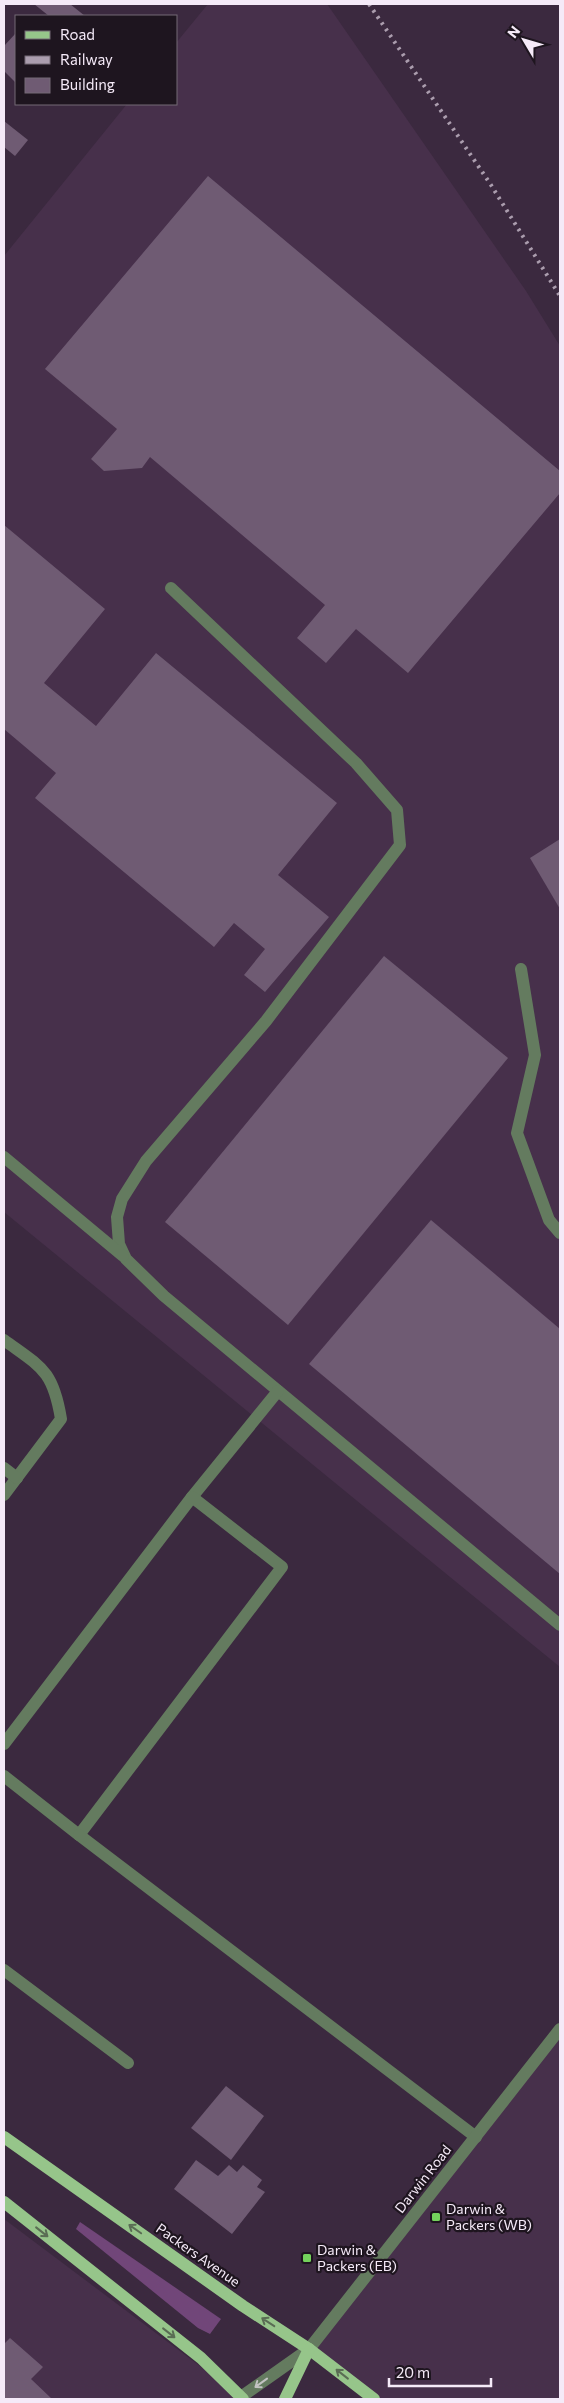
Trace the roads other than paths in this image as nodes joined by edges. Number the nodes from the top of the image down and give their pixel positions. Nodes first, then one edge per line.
1 (171, 588) dead end
2 (521, 969) dead end
3 (4, 1157) edge
4 (560, 1233) edge
5 (126, 1259) junction
6 (4, 1340) edge
7 (278, 1391) junction
8 (4, 1468) edge
9 (17, 1478) junction
10 (4, 1496) edge
11 (192, 1497) junction
12 (560, 1625) edge
13 (4, 1744) edge
14 (4, 1776) edge
15 (79, 1835) junction
16 (4, 1970) edge
17 (560, 2029) edge
18 (128, 2063) dead end
19 (4, 2137) edge
20 (476, 2137) junction
21 (4, 2202) edge
22 (309, 2349) junction
23 (241, 2399) edge
24 (285, 2399) edge
25 (374, 2399) edge

1 - 5 street
2 - 4 street
3 - 5 street
5 - 7 street
6 - 9 street
7 - 11 street
7 - 12 street
8 - 9 street
9 - 10 street
11 - 13 street
11 - 15 street
14 - 15 street
15 - 20 street
16 - 18 street
17 - 20 street, Darwin Road
22 -> 19 main road, Packers Avenue
20 - 22 street, Darwin Road
21 -> 23 main road
22 -> 23 street, Darwin Road
22 - 24 main road, Darwin Road
25 -> 22 main road, Packers Avenue

